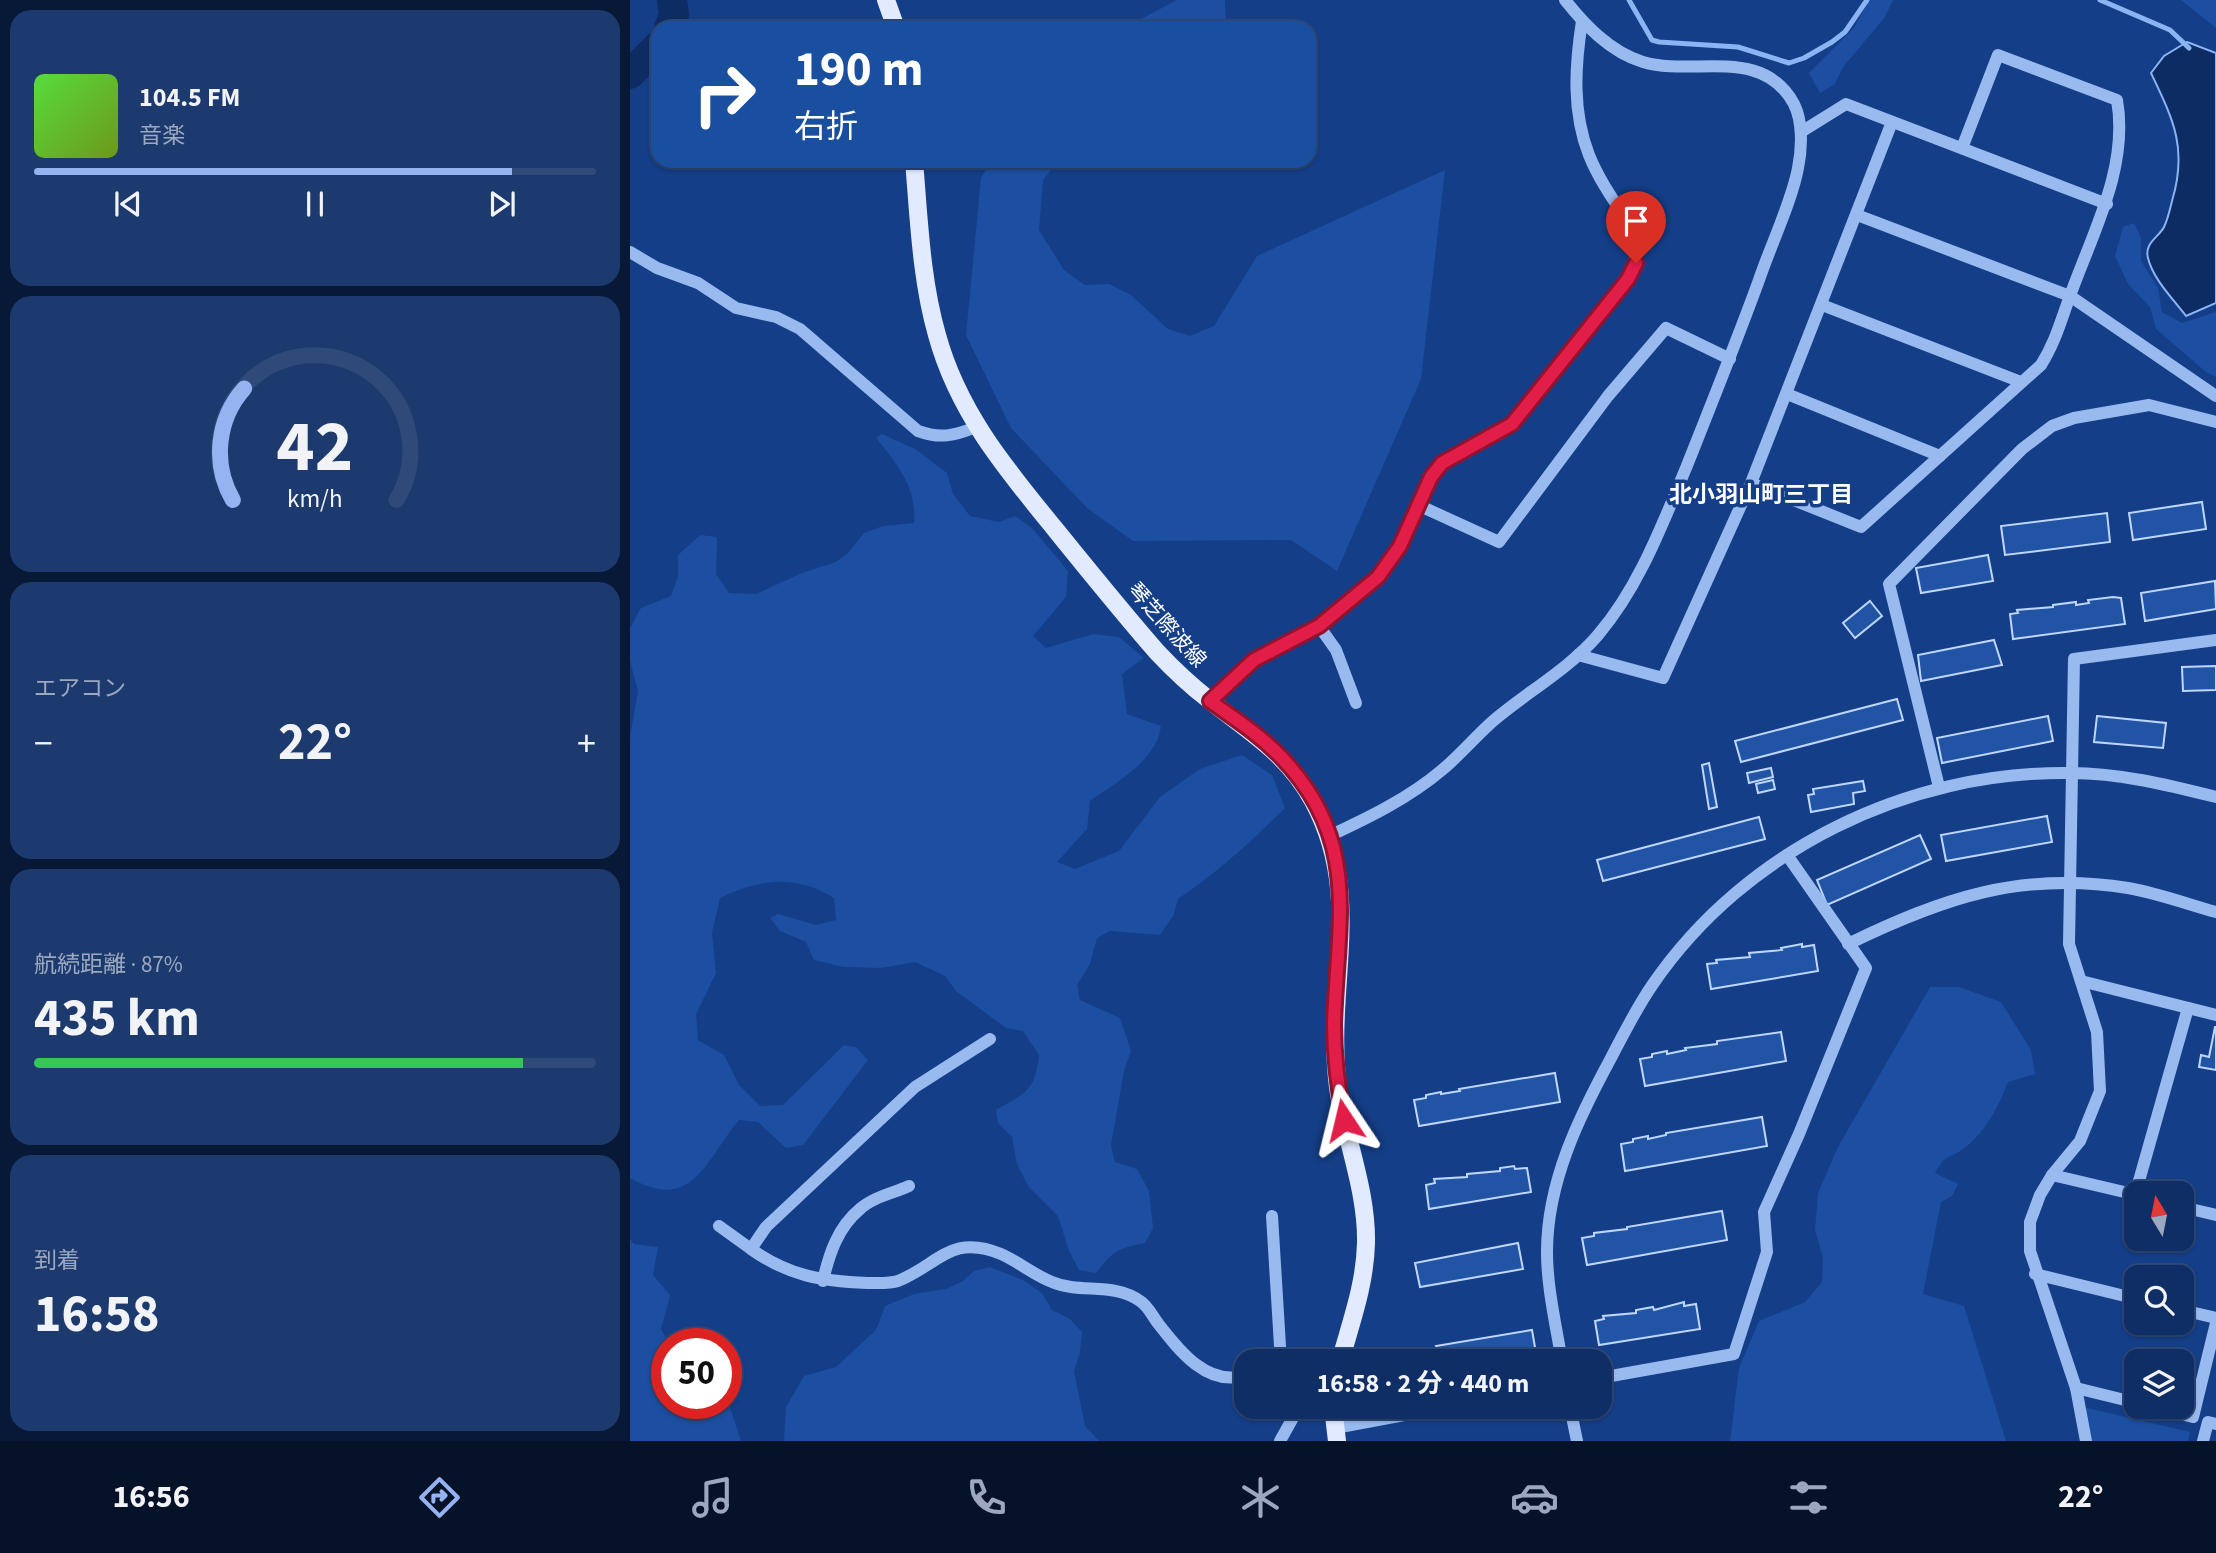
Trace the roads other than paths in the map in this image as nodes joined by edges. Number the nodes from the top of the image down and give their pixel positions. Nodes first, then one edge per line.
1 (886, 0) edge
2 (1565, 0) edge
3 (894, 21) edge
4 (1582, 21) junction
5 (1892, 122) junction
6 (1801, 132) junction
7 (1962, 148) junction
8 (915, 168) edge
9 (2107, 204) junction
10 (1857, 215) junction
11 (630, 252) edge
12 (2070, 296) junction
13 (1822, 305) junction
14 (1730, 359) junction
15 (2021, 382) junction
16 (1787, 394) junction
17 (2216, 396) edge
18 (2216, 422) edge
19 (976, 427) junction
20 (1940, 456) junction
21 (1751, 482) junction
22 (1418, 505) junction
23 (1319, 626) junction
24 (2216, 640) edge
25 (1578, 655) junction
26 (1210, 701) junction
27 (1356, 704) dead end
28 (2074, 773) junction
29 (1939, 787) junction
30 (2216, 797) edge
31 (1329, 836) junction
32 (1787, 855) junction
33 (2069, 884) junction
34 (2216, 912) edge
35 (1848, 944) junction
36 (2081, 981) junction
37 (2188, 1008) junction
38 (2216, 1014) edge
39 (990, 1039) dead end
40 (2052, 1175) junction
41 (2140, 1181) edge
42 (909, 1186) dead end
43 (2124, 1192) edge
44 (2194, 1210) edge
45 (2216, 1215) edge
46 (1272, 1216) dead end
47 (719, 1226) dead end
48 (751, 1249) junction
49 (2035, 1274) junction
50 (823, 1280) junction
51 (2124, 1296) edge
52 (2194, 1314) edge
53 (2216, 1321) edge
54 (1280, 1349) edge
55 (1344, 1349) edge
56 (1560, 1349) edge
57 (1234, 1376) edge
58 (1612, 1376) edge
59 (2076, 1388) junction
60 (2124, 1400) edge
61 (2194, 1414) edge
62 (1292, 1419) edge
63 (1398, 1419) edge
64 (1572, 1419) edge
65 (2216, 1424) edge
66 (1336, 1434) edge
67 (1280, 1441) edge
68 (1577, 1441) edge
69 (2086, 1441) edge
70 (2203, 1441) edge

1 - 3 main road
2 - 4 street
4 - 6 street
4 - 22 street
5 - 6 street
5 - 7 street
5 - 10 street
6 - 14 street
7 - 9 street
7 - 9 street
8 - 19 main road, 琴芝際波線
9 - 12 street
10 - 12 street
10 - 13 street
11 - 19 street
12 - 15 street
12 - 17 street
13 - 15 street
13 - 16 street
14 - 22 street
14 - 25 street
15 - 20 street
16 - 20 street
16 - 21 street
18 - 29 street
19 - 26 main road, 琴芝際波線
20 - 21 street
21 - 25 street
22 - 23 street
23 - 26 street
23 - 27 street
24 - 28 street
25 - 31 street
26 - 31 main road, 琴芝際波線
28 - 29 street
28 - 30 street
28 - 33 street
29 - 32 street
31 - 55 main road, 琴芝際波線
32 - 35 street
32 - 56 street
33 - 34 street
33 - 35 street
33 - 36 street
35 - 58 street
36 - 37 street
36 - 40 street
37 - 38 street
37 - 41 street
39 - 48 street
40 - 43 street
40 - 49 street
42 - 50 street
44 - 45 street
46 - 54 street
47 - 48 street
48 - 50 street
49 - 51 street
49 - 59 street
50 - 57 street
52 - 53 street
53 - 61 street
59 - 60 street
59 - 69 street
62 - 67 street
63 - 66 street
64 - 68 street
65 - 70 street

